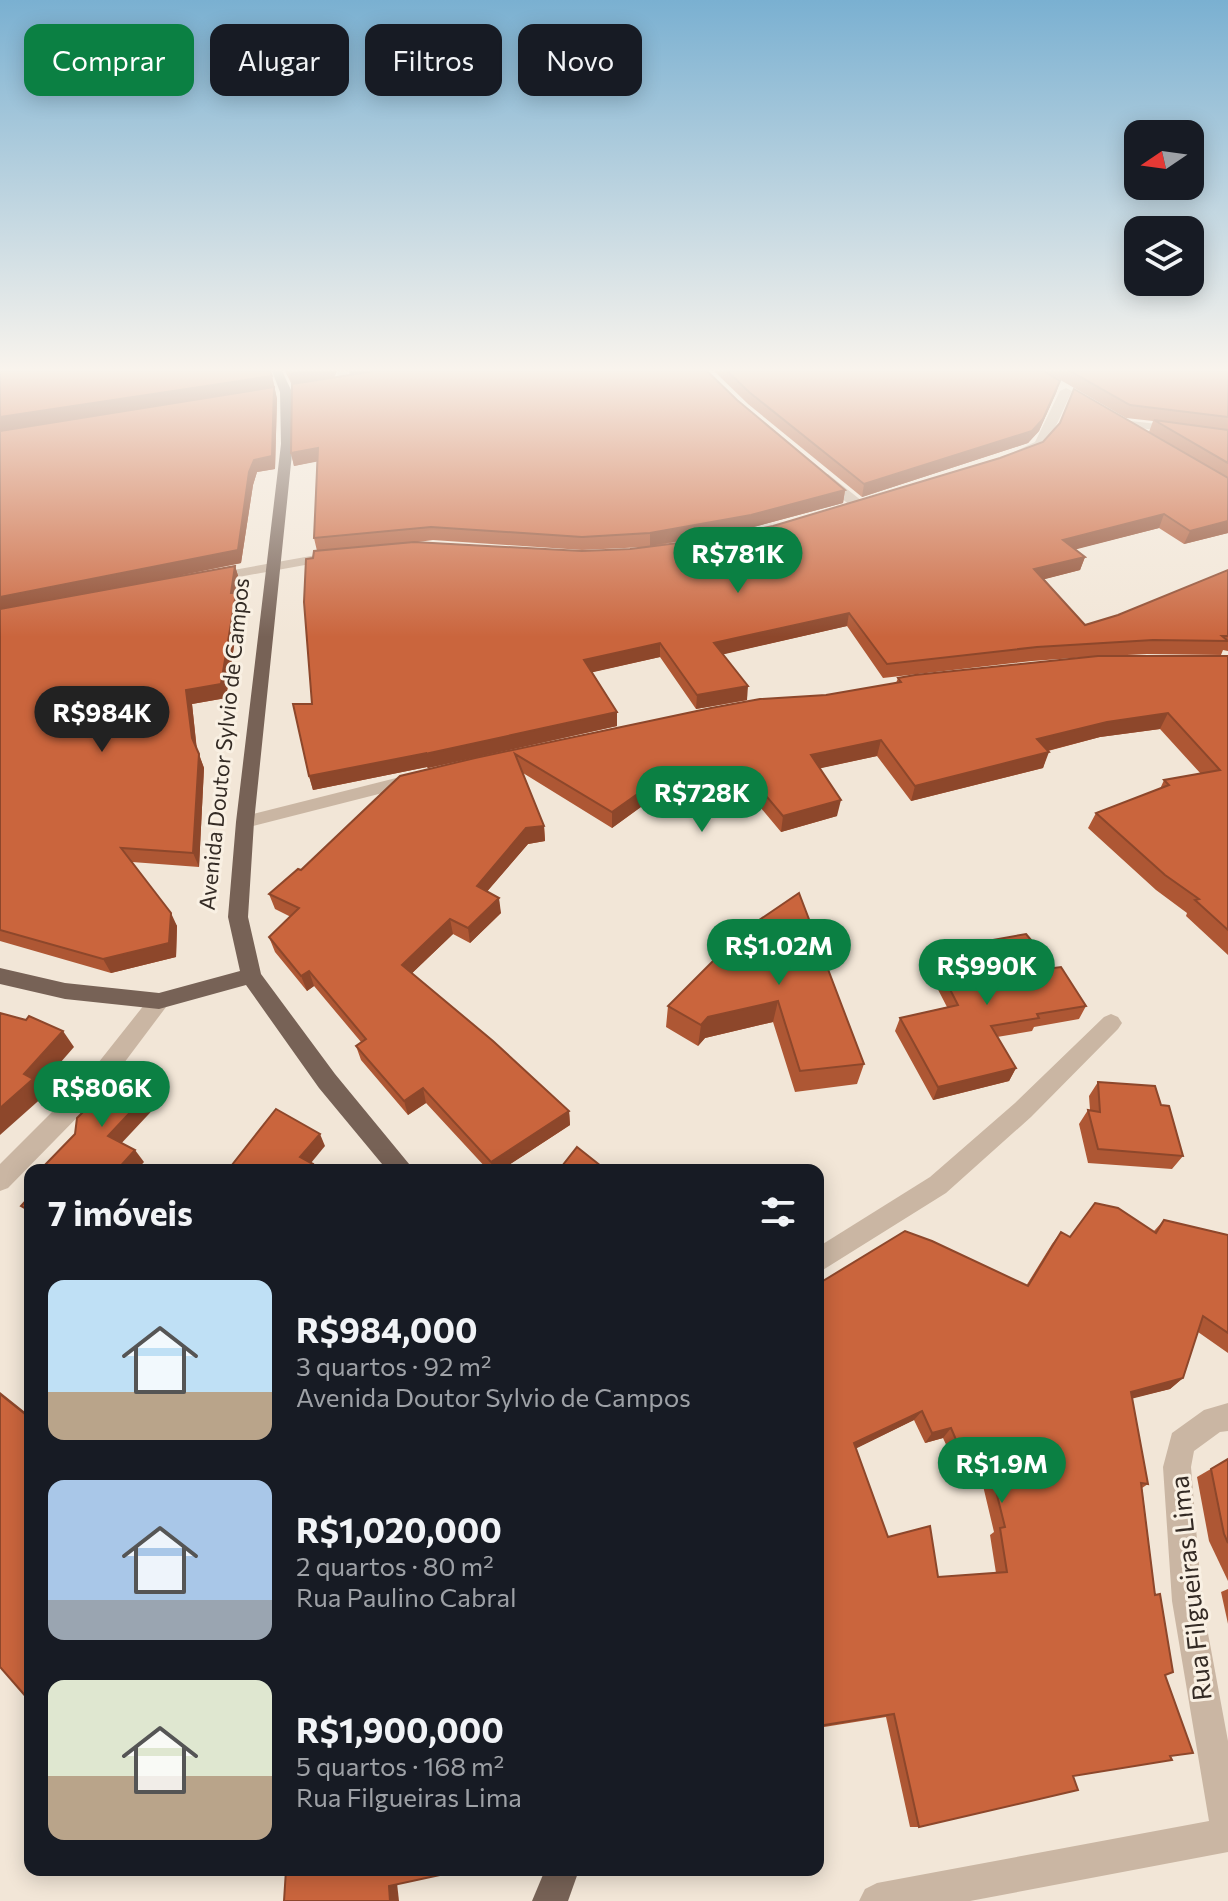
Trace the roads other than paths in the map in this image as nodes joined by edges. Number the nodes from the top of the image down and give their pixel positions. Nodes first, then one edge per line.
1 (285, 460) edge
2 (816, 470) edge
3 (857, 504) edge
4 (354, 553) edge
5 (274, 565) junction
6 (193, 581) edge
7 (428, 776) edge
8 (245, 822) junction
9 (0, 976) edge
10 (251, 976) junction
11 (159, 1001) junction
12 (1111, 1023) dead end
13 (397, 1164) edge
14 (0, 1180) edge
15 (824, 1257) edge
16 (1228, 1417) edge
17 (1228, 1834) edge
18 (560, 1876) edge
19 (550, 1901) edge
20 (877, 1901) edge

1 - 5 main road, Avenida Doutor Sylvio de Campos
2 - 3 street
4 - 5 street
5 - 6 street
5 - 8 main road, Avenida Doutor Sylvio de Campos
7 - 8 street
8 - 10 main road, Avenida Doutor Sylvio de Campos
9 - 11 main road
10 - 11 main road
10 - 13 main road, Avenida Doutor Sylvio de Campos
11 - 14 street
12 - 15 street
16 - 17 street, Rua Filgueiras Lima
17 - 20 street
18 - 19 main road

